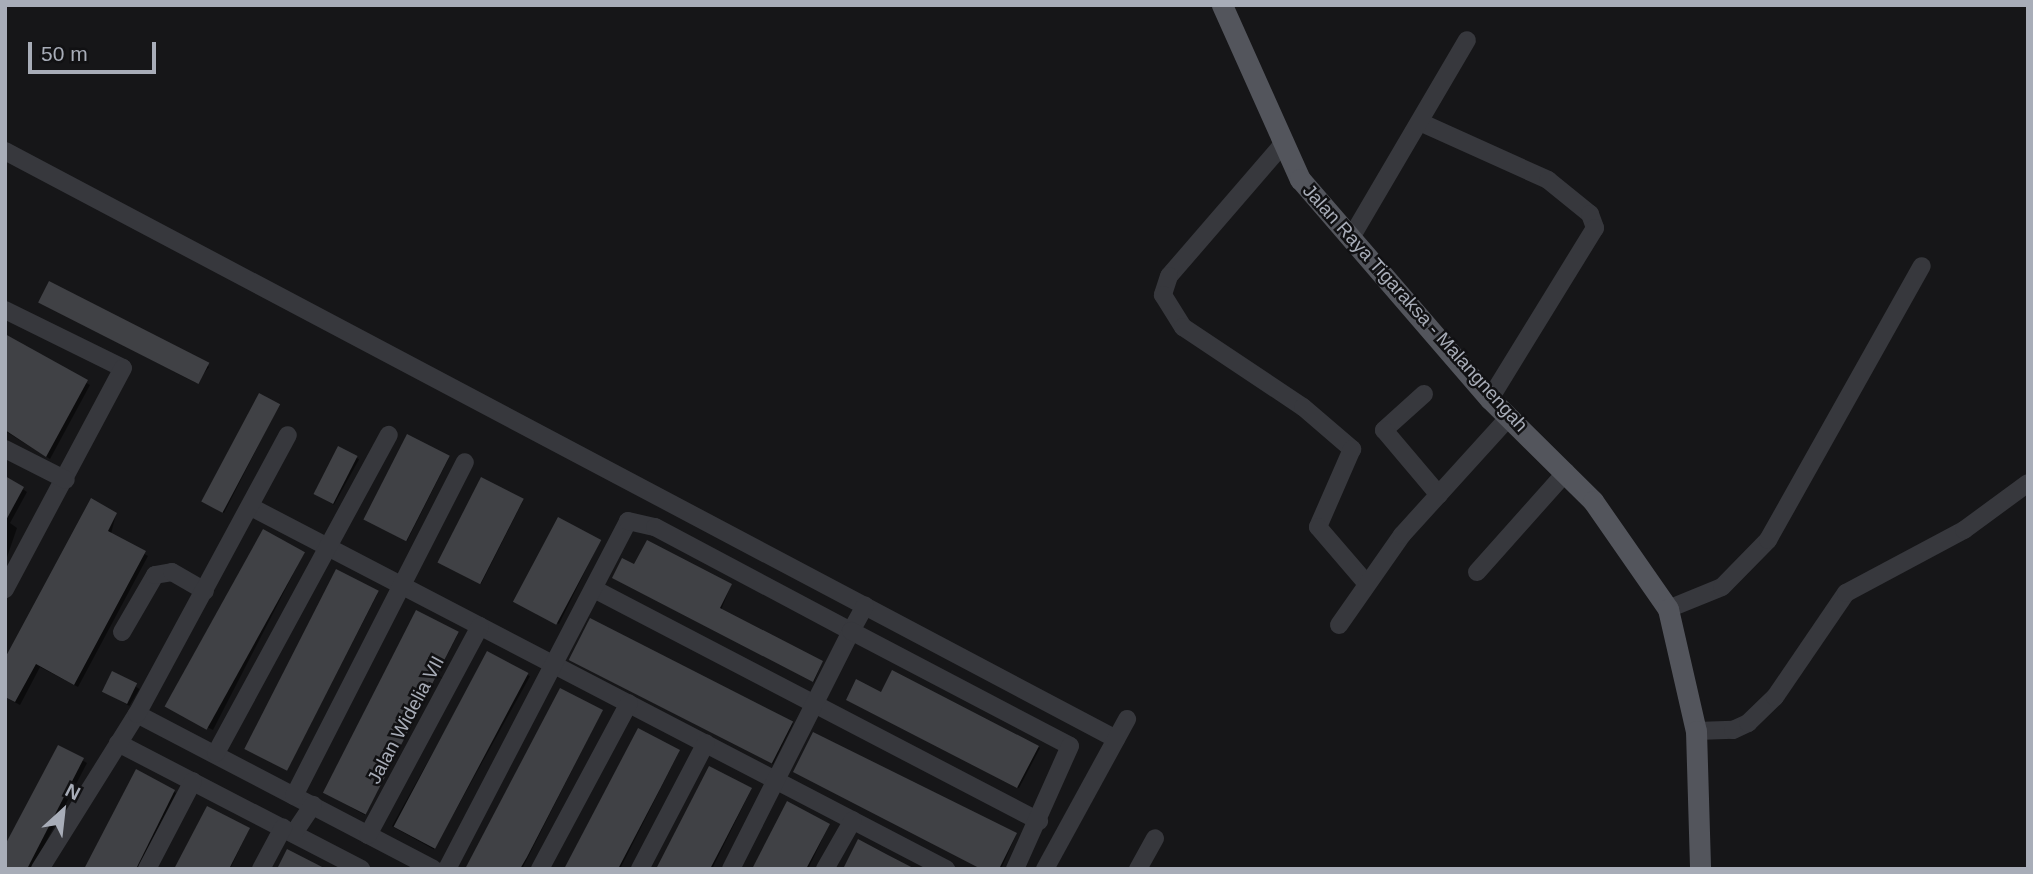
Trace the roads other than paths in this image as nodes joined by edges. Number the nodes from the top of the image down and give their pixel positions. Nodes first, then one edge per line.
1 (1222, 5) edge
2 (1467, 40) dead end
3 (1422, 123) junction
4 (1283, 144) junction
5 (5, 151) edge
6 (1352, 236) junction
7 (1922, 266) dead end
8 (5, 310) edge
9 (1424, 394) dead end
10 (1490, 399) junction
11 (1508, 418) junction
12 (288, 435) dead end
13 (389, 435) dead end
14 (5, 449) edge
15 (465, 462) dead end
16 (1566, 472) junction
17 (66, 480) junction
18 (2028, 483) edge
19 (1439, 495) junction
20 (251, 506) junction
21 (328, 546) junction
22 (1477, 572) dead end
23 (401, 584) junction
24 (1367, 584) junction
25 (5, 589) edge
26 (594, 589) junction
27 (205, 592) junction
28 (865, 606) junction
29 (1668, 609) junction
30 (480, 625) junction
31 (1339, 625) dead end
32 (851, 631) junction
33 (122, 632) dead end
34 (554, 664) junction
35 (629, 703) junction
36 (817, 706) junction
37 (137, 714) junction
38 (1127, 719) dead end
39 (1696, 731) junction
40 (1116, 739) junction
41 (118, 743) junction
42 (706, 743) junction
43 (216, 753) junction
44 (194, 780) junction
45 (777, 780) junction
46 (286, 792) junction
47 (313, 805) junction
48 (262, 816) junction
49 (853, 820) junction
50 (1039, 821) junction
51 (288, 831) junction
52 (368, 835) junction
53 (1155, 838) dead end
54 (926, 864) edge
55 (353, 867) edge
56 (40, 869) edge
57 (147, 869) edge
58 (261, 869) edge
59 (433, 869) edge
60 (447, 869) edge
61 (540, 869) edge
62 (640, 869) edge
63 (731, 869) edge
64 (825, 869) edge
65 (946, 869) edge
66 (1016, 869) edge
67 (1045, 869) edge
68 (1138, 869) edge
69 (1700, 869) edge

1 - 4 main road, Jalan Raya Tigaraksa - Malangnengah
2 - 3 street
3 - 6 street
3 - 10 street
4 - 6 main road, Jalan Raya Tigaraksa - Malangnengah
4 - 24 street
5 - 28 street
6 - 10 main road, Jalan Raya Tigaraksa - Malangnengah
7 - 29 street
8 - 17 street
9 - 19 street
10 - 11 main road, Jalan Raya Tigaraksa - Malangnengah
11 - 16 main road, Jalan Raya Tigaraksa - Malangnengah
11 - 19 street
12 - 20 street
13 - 21 street
14 - 17 street
15 - 23 street
16 - 22 street
16 - 29 main road, Jalan Raya Tigaraksa - Malangnengah
17 - 25 street
18 - 39 street
19 - 24 street
20 - 21 street
20 - 27 street
21 - 23 street
21 - 43 street
23 - 30 street
23 - 46 street
24 - 31 street
26 - 32 street
26 - 34 street
26 - 36 street
27 - 33 street
27 - 37 street
28 - 32 street
28 - 40 street
29 - 39 main road, Jalan Raya Tigaraksa - Malangnengah
30 - 34 street
30 - 52 street, Jalan Widelia VII
32 - 36 street
32 - 50 street
34 - 35 street
34 - 60 street
35 - 42 street
35 - 61 street
36 - 45 street
36 - 50 street
37 - 41 street
37 - 43 street
38 - 40 street
39 - 69 main road, Jalan Raya Tigaraksa - Malangnengah
40 - 67 street
41 - 44 street
41 - 56 street
42 - 45 street
42 - 62 street
43 - 46 street
44 - 48 street
44 - 57 street
45 - 49 street
45 - 63 street
46 - 47 street
46 - 48 street
47 - 51 street
47 - 52 street
48 - 51 street
49 - 54 street
49 - 64 street
50 - 66 street
51 - 55 street
51 - 58 street
52 - 59 street
53 - 68 street
54 - 65 street

